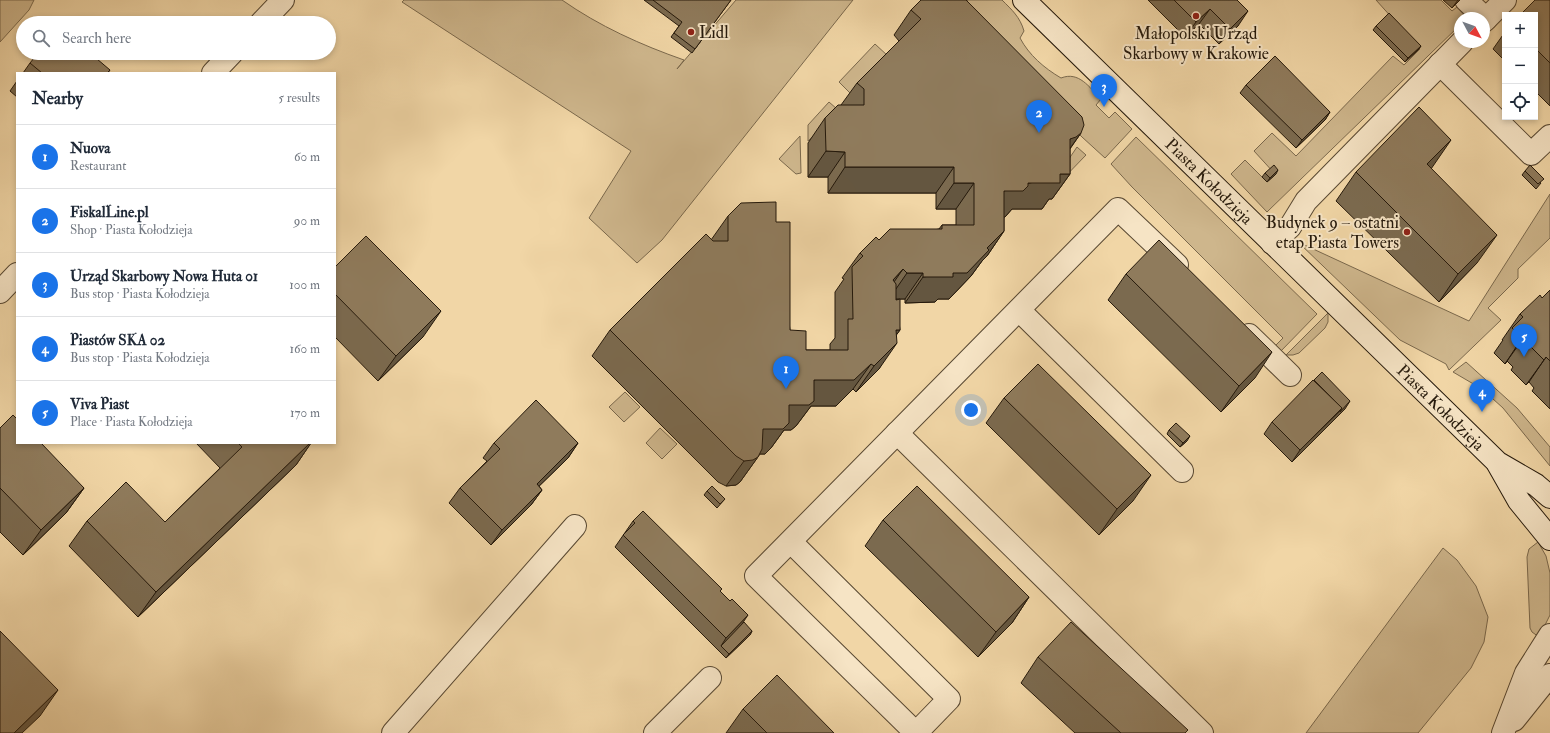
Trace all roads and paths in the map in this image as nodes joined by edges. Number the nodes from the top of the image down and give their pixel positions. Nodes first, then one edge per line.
1 (283, 0) edge
2 (1024, 0) edge
3 (1466, 0) edge
4 (1506, 0) edge
5 (1477, 12) edge
6 (1490, 15) edge
7 (268, 16) edge
8 (1456, 48) edge
9 (225, 60) edge
10 (1440, 64) junction
11 (214, 72) edge
12 (1550, 136) edge
13 (1272, 243) junction
14 (16, 275) edge
15 (1191, 280) edge
16 (0, 292) edge
17 (1019, 310) junction
18 (1236, 323) edge
19 (1290, 375) dead end
20 (897, 433) junction
21 (1498, 462) junction
22 (1182, 471) dead end
23 (1550, 497) edge
24 (575, 526) dead end
25 (1550, 539) edge
26 (791, 542) junction
27 (1550, 635) edge
28 (1550, 675) edge
29 (710, 678) dead end
30 (665, 730) edge
31 (393, 733) edge
32 (916, 733) edge
33 (1202, 733) edge
34 (1503, 733) edge

1 - 7 street
2 - 13 street, Piasta Kołodzieja
3 - 5 street
4 - 6 street
8 - 10 street
9 - 11 street
10 - 12 street
10 - 13 street
13 - 21 street, Piasta Kołodzieja
14 - 16 street
15 - 17 street
17 - 20 street
17 - 22 street
18 - 19 street
20 - 26 street
20 - 33 street
21 - 23 street, Piasta Kołodzieja
21 - 25 street, Piasta Kołodzieja
24 - 31 street
26 - 32 street
26 - 32 street
27 - 34 street
28 - 34 street
29 - 30 street

